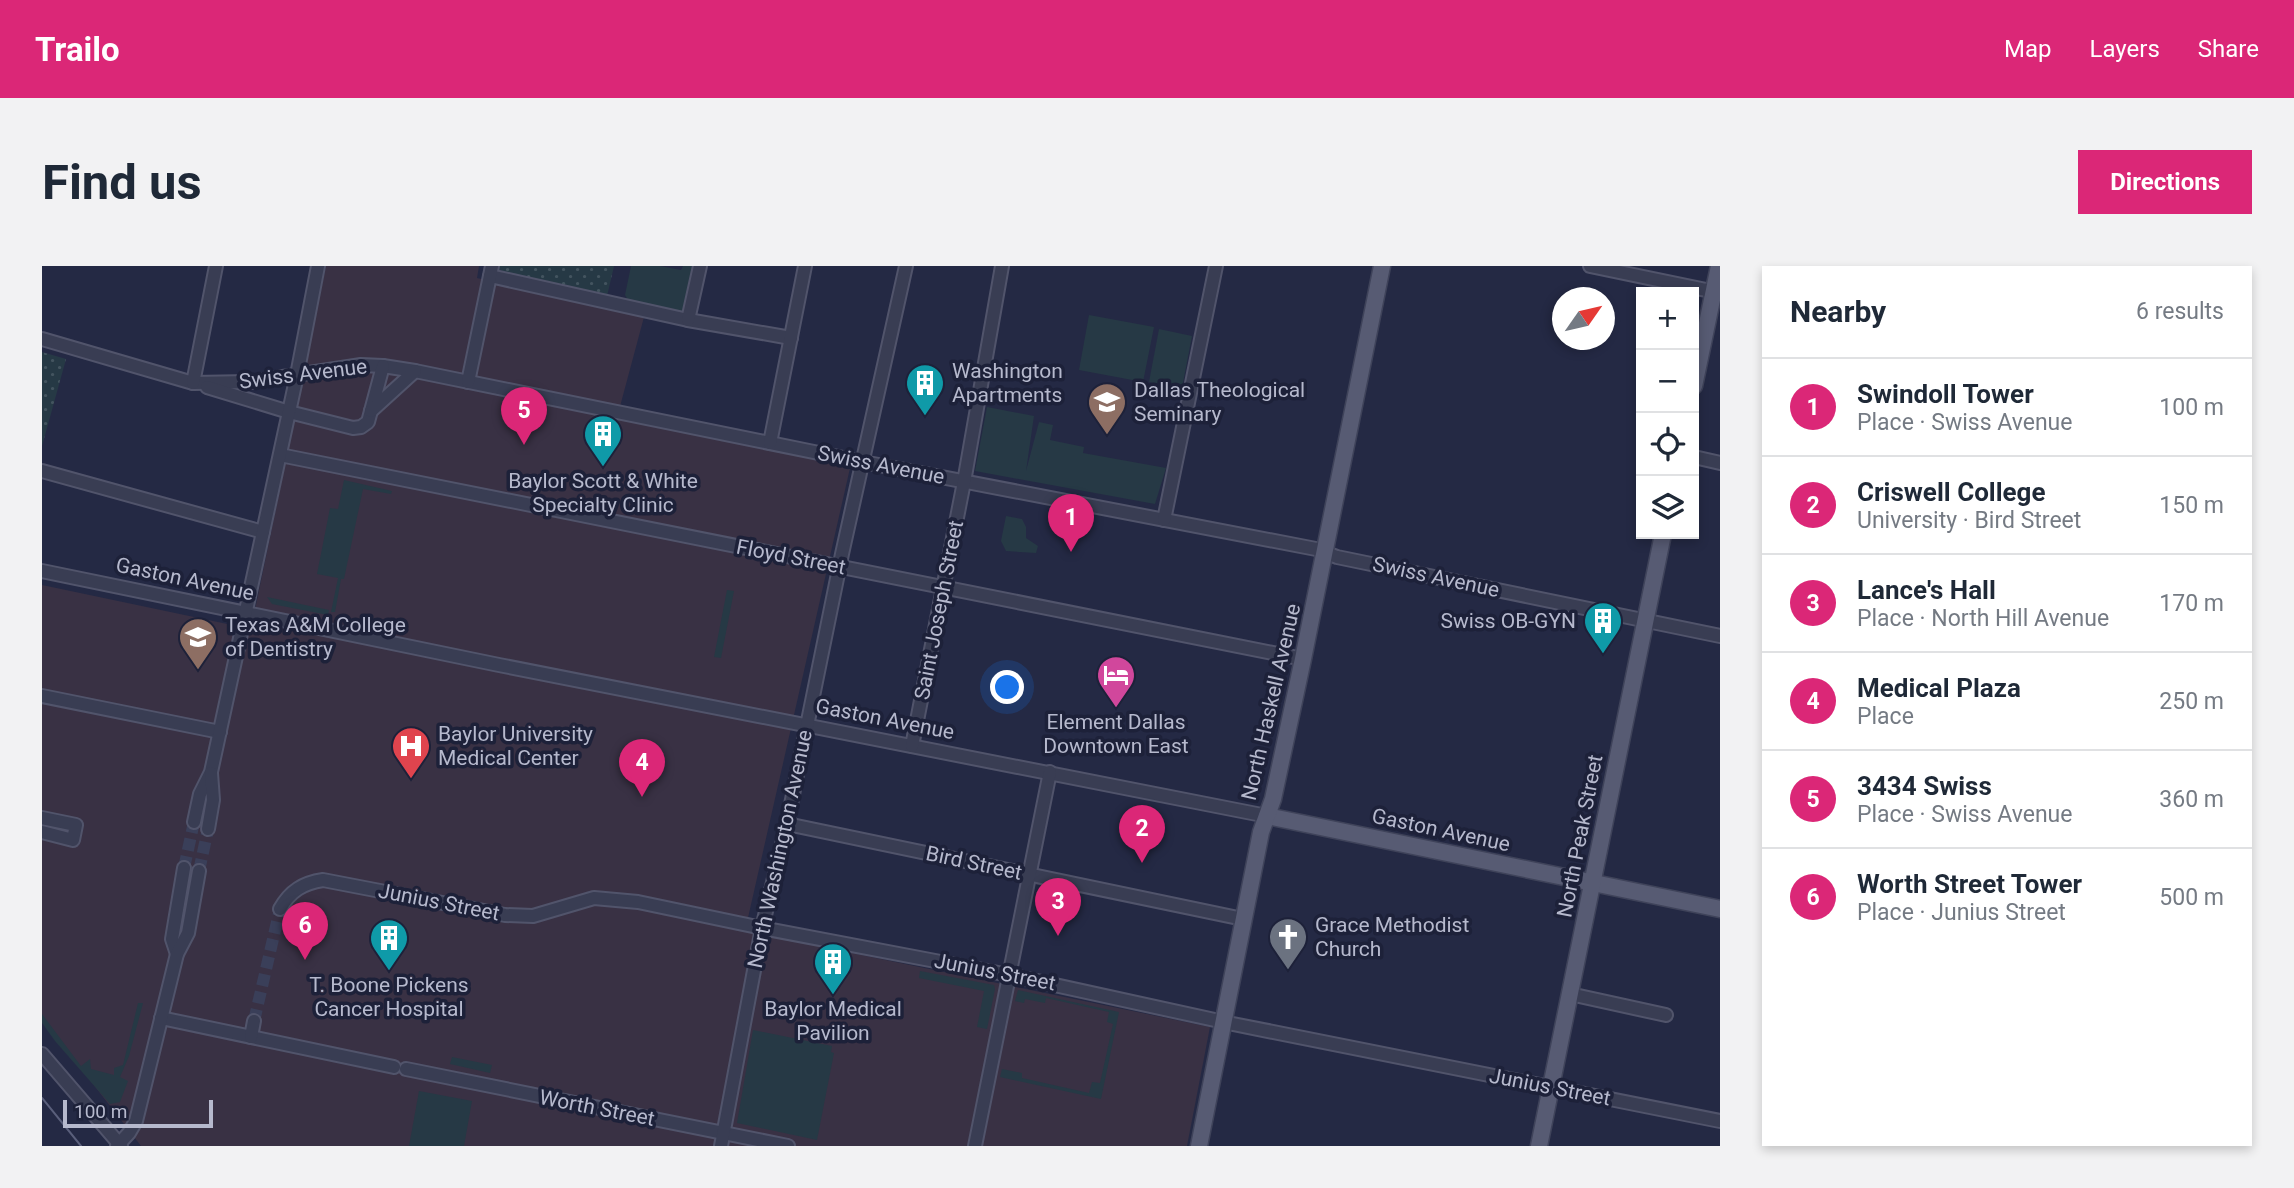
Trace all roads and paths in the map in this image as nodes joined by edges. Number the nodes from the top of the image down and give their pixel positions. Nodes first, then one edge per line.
1 (216, 266) edge
2 (318, 266) edge
3 (701, 266) edge
4 (805, 266) edge
5 (906, 266) edge
6 (1002, 266) edge
7 (1216, 266) edge
8 (1382, 266) edge
9 (1590, 266) edge
10 (1719, 266) edge
11 (491, 271) edge
12 (1717, 292) edge
13 (688, 320) junction
14 (791, 338) junction
15 (42, 339) edge
16 (383, 366) junction
17 (1699, 366) edge
18 (415, 371) junction
19 (297, 375) junction
20 (468, 382) junction
21 (193, 383) junction
22 (289, 412) junction
23 (371, 412) junction
24 (770, 443) junction
25 (280, 455) junction
26 (1699, 458) edge
27 (863, 462) junction
28 (1720, 463) edge
29 (42, 471) edge
30 (964, 482) junction
31 (1164, 520) junction
32 (263, 532) junction
33 (1662, 539) edge
34 (1325, 553) junction
35 (839, 566) junction
36 (42, 571) edge
37 (943, 587) junction
38 (246, 613) junction
39 (1645, 620) junction
40 (1720, 636) edge
41 (1303, 659) junction
42 (42, 696) edge
43 (807, 725) junction
44 (219, 732) junction
45 (912, 746) junction
46 (211, 772) junction
47 (1050, 772) junction
48 (1267, 816) junction
49 (42, 818) edge
50 (194, 822) tunnel mouth
51 (787, 824) junction
52 (208, 829) tunnel mouth
53 (42, 832) edge
54 (184, 868) tunnel mouth
55 (200, 871) tunnel mouth
56 (1029, 874) junction
57 (1592, 883) junction
58 (280, 909) tunnel mouth
59 (1720, 909) edge
60 (1243, 919) junction
61 (762, 928) junction
62 (177, 954) junction
63 (1009, 975) junction
64 (1570, 994) junction
65 (1666, 1015) dead end
66 (161, 1018) junction
67 (254, 1021) tunnel mouth
68 (1223, 1021) junction
69 (251, 1037) junction
70 (42, 1054) edge
71 (1551, 1088) junction
72 (1720, 1121) edge
73 (722, 1140) edge
74 (117, 1145) edge
75 (788, 1146) edge
76 (975, 1146) edge
77 (1199, 1146) edge
78 (1539, 1146) edge

1 - 21 street
2 - 19 street
3 - 13 street
4 - 14 street
5 - 27 street, North Washington Avenue
6 - 30 street, Saint Joseph Street
7 - 31 street
8 - 34 main road, North Haskell Avenue
9 - 12 street
10 - 12 main road
11 - 13 street
11 - 20 street
12 - 17 main road
13 - 14 street
14 - 24 street
15 - 21 street, Swiss Avenue
16 - 18 street, Swiss Avenue
16 - 19 street, Swiss Avenue
16 - 23 street
18 - 20 street, Swiss Avenue
18 - 23 street
19 - 21 street, Swiss Avenue
19 - 22 street
20 - 24 street, Swiss Avenue
21 - 22 street
22 - 23 street
22 - 25 street
24 - 27 street, Swiss Avenue
25 - 32 street
25 - 35 street, Floyd Street
26 - 28 street
27 - 30 street, Swiss Avenue
27 - 35 street, North Washington Avenue
29 - 32 street
30 - 31 street, Swiss Avenue
30 - 37 street, Saint Joseph Street
31 - 34 street, Swiss Avenue
32 - 38 street
33 - 39 main road, North Peak Street
34 - 39 street, Swiss Avenue
34 - 41 main road, North Haskell Avenue
35 - 37 street, Floyd Street
35 - 43 street, North Washington Avenue
36 - 38 street, Gaston Avenue
37 - 41 street, Floyd Street
37 - 45 street, Saint Joseph Street
38 - 43 street, Gaston Avenue
38 - 44 street
39 - 40 street, Swiss Avenue
39 - 57 main road, North Peak Street
41 - 48 main road, North Haskell Avenue
42 - 44 street
43 - 45 street, Gaston Avenue
43 - 51 street, North Washington Avenue
44 - 46 street
45 - 47 street, Gaston Avenue
46 - 50 street
46 - 52 street
47 - 48 street, Gaston Avenue
47 - 56 street
48 - 57 main road, Gaston Avenue
48 - 60 main road, North Haskell Avenue
49 - 53 street
51 - 56 street, Bird Street
51 - 61 street, North Washington Avenue
54 - 62 street
55 - 62 street
56 - 60 street, Bird Street
56 - 63 street
57 - 59 main road, Gaston Avenue
57 - 64 main road, North Peak Street
58 - 61 street, Junius Street
60 - 68 main road, North Haskell Avenue
61 - 63 street, Junius Street
61 - 73 street, North Washington Avenue
62 - 66 street
63 - 68 street, Junius Street
63 - 76 street
64 - 65 street
64 - 71 main road, North Peak Street
66 - 69 street, Worth Street
66 - 74 street
67 - 69 street
68 - 71 street, Junius Street
68 - 77 main road, North Haskell Avenue
69 - 73 street, Worth Street
70 - 74 street
71 - 72 street, Junius Street
71 - 78 main road, North Peak Street
73 - 75 street, Worth Street

